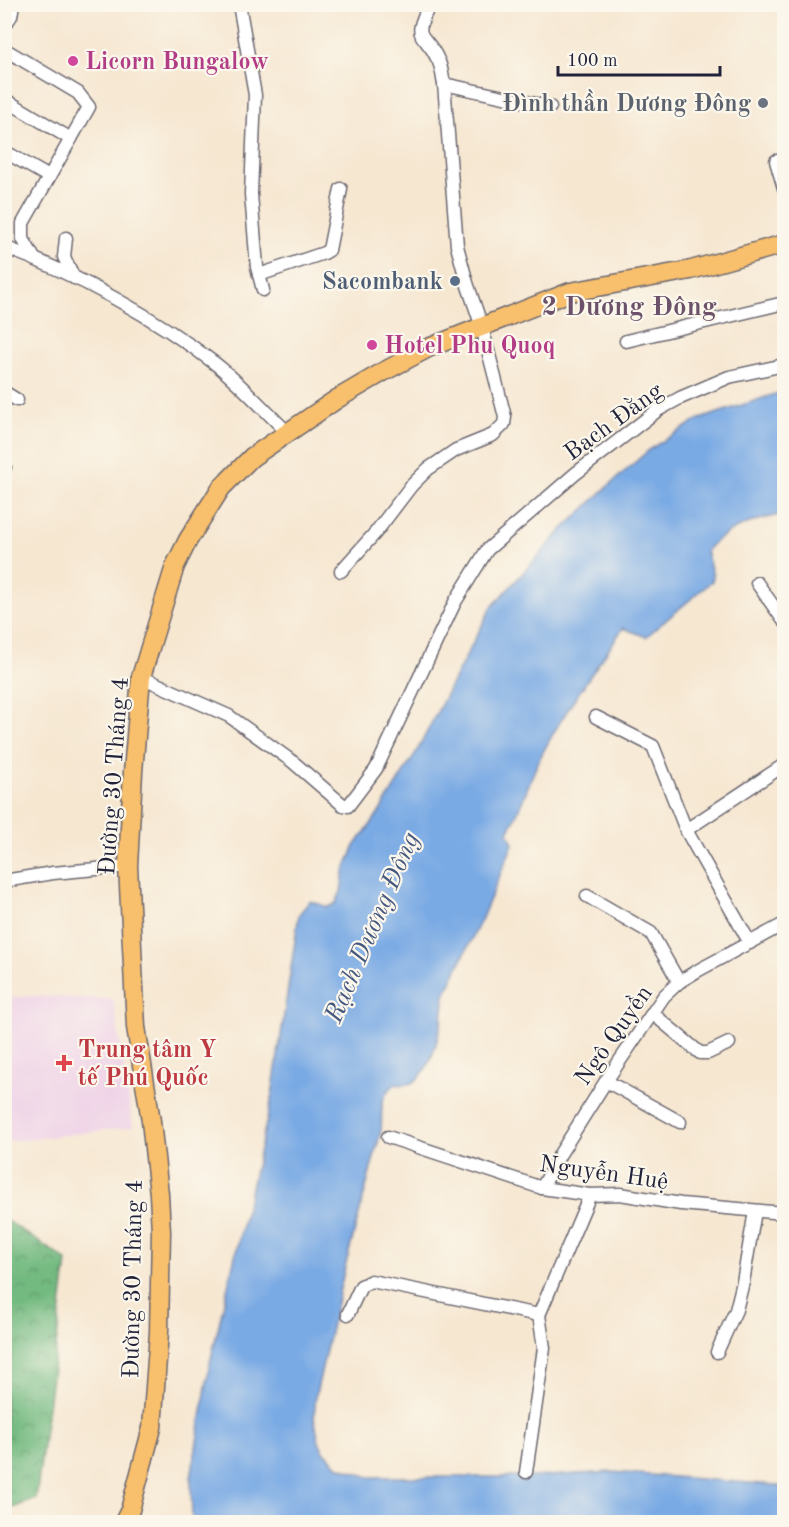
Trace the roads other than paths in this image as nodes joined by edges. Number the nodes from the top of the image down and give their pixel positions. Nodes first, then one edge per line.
1 (13, 4) edge
2 (430, 4) edge
3 (239, 5) edge
4 (4, 26) edge
5 (4, 49) edge
6 (444, 84) junction
7 (4, 99) edge
8 (550, 106) dead end
9 (71, 139) junction
10 (4, 150) edge
11 (776, 161) dead end
12 (49, 177) junction
13 (784, 188) edge
14 (341, 189) dead end
15 (66, 238) dead end
16 (784, 244) edge
17 (4, 247) edge
18 (34, 258) junction
19 (259, 275) junction
20 (74, 278) junction
21 (263, 290) dead end
22 (784, 303) edge
23 (482, 327) junction
24 (626, 340) dead end
25 (784, 365) edge
26 (4, 392) edge
27 (17, 400) dead end
28 (287, 432) junction
29 (341, 571) dead end
30 (757, 583) dead end
31 (784, 621) edge
32 (141, 677) junction
33 (596, 717) dead end
34 (784, 765) edge
35 (686, 830) junction
36 (128, 866) junction
37 (4, 881) edge
38 (587, 896) dead end
39 (784, 924) edge
40 (750, 943) junction
41 (679, 982) junction
42 (652, 1013) junction
43 (729, 1043) dead end
44 (606, 1081) junction
45 (680, 1122) dead end
46 (388, 1137) dead end
47 (542, 1188) junction
48 (590, 1195) junction
49 (755, 1211) junction
50 (784, 1213) edge
51 (348, 1314) dead end
52 (539, 1315) junction
53 (717, 1352) dead end
54 (526, 1472) dead end
55 (124, 1522) edge

1 - 4 street
2 - 6 street
3 - 19 street
5 - 9 street
6 - 8 street
6 - 23 street
7 - 9 street
9 - 12 street
10 - 12 street
11 - 13 street
12 - 18 street
14 - 19 street
15 - 20 street
16 - 23 main road, Đường 30 Tháng 4
17 - 18 street
18 - 20 street
19 - 21 street
20 - 28 street
22 - 24 street
23 - 28 main road, Đường 30 Tháng 4
23 - 29 street
25 - 32 street, Bạch Đằng
26 - 27 street
28 - 32 main road, Đường 30 Tháng 4
30 - 31 street
32 - 36 main road, Đường 30 Tháng 4
33 - 35 street
34 - 35 street
35 - 40 street
36 - 37 street
36 - 55 main road, Đường 30 Tháng 4
38 - 41 street
39 - 40 street, Ngô Quyền
40 - 41 street, Ngô Quyền
41 - 42 street, Ngô Quyền
42 - 43 street
42 - 44 street, Ngô Quyền
44 - 45 street
44 - 47 street, Ngô Quyền
46 - 47 street, Nguyễn Huệ
47 - 48 street, Nguyễn Huệ
48 - 49 street, Nguyễn Huệ
48 - 52 street
49 - 50 street, Nguyễn Huệ
49 - 53 street
51 - 52 street
52 - 54 street

